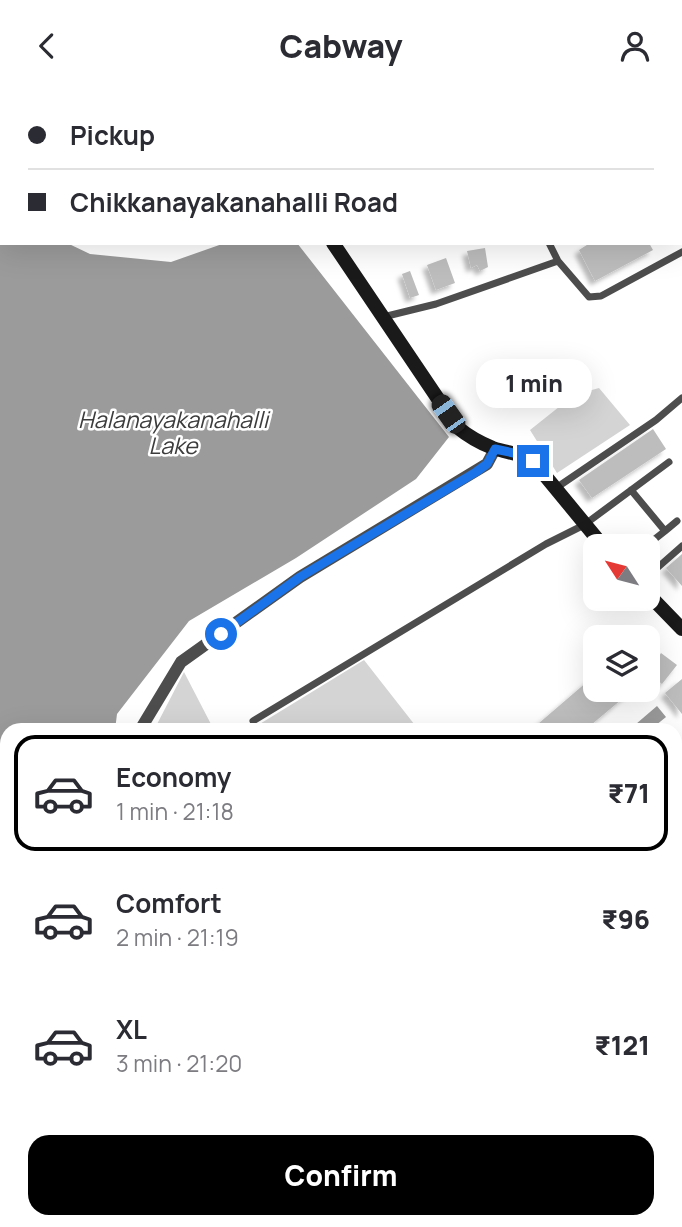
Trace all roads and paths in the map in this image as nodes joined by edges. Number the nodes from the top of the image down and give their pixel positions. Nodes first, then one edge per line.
1 (333, 245) edge
2 (550, 245) edge
3 (682, 252) edge
4 (558, 261) junction
5 (383, 317) junction
6 (682, 398) edge
7 (495, 449) junction
8 (668, 462) dead end
9 (556, 488) junction
10 (631, 490) junction
11 (677, 521) dead end
12 (584, 525) junction
13 (665, 531) junction
14 (592, 534) edge
15 (660, 535) edge
16 (682, 546) edge
17 (660, 565) edge
18 (660, 606) edge
19 (682, 629) edge
20 (253, 721) dead end
21 (144, 723) edge

1 - 5 main road
2 - 4 street
3 - 4 street
4 - 5 street
5 - 7 main road
6 - 9 street
7 - 9 main road
7 - 21 street
8 - 10 street
9 - 12 main road
10 - 12 street
10 - 13 street
11 - 13 street
12 - 14 main road
12 - 20 street
13 - 15 street
16 - 17 street
18 - 19 main road

